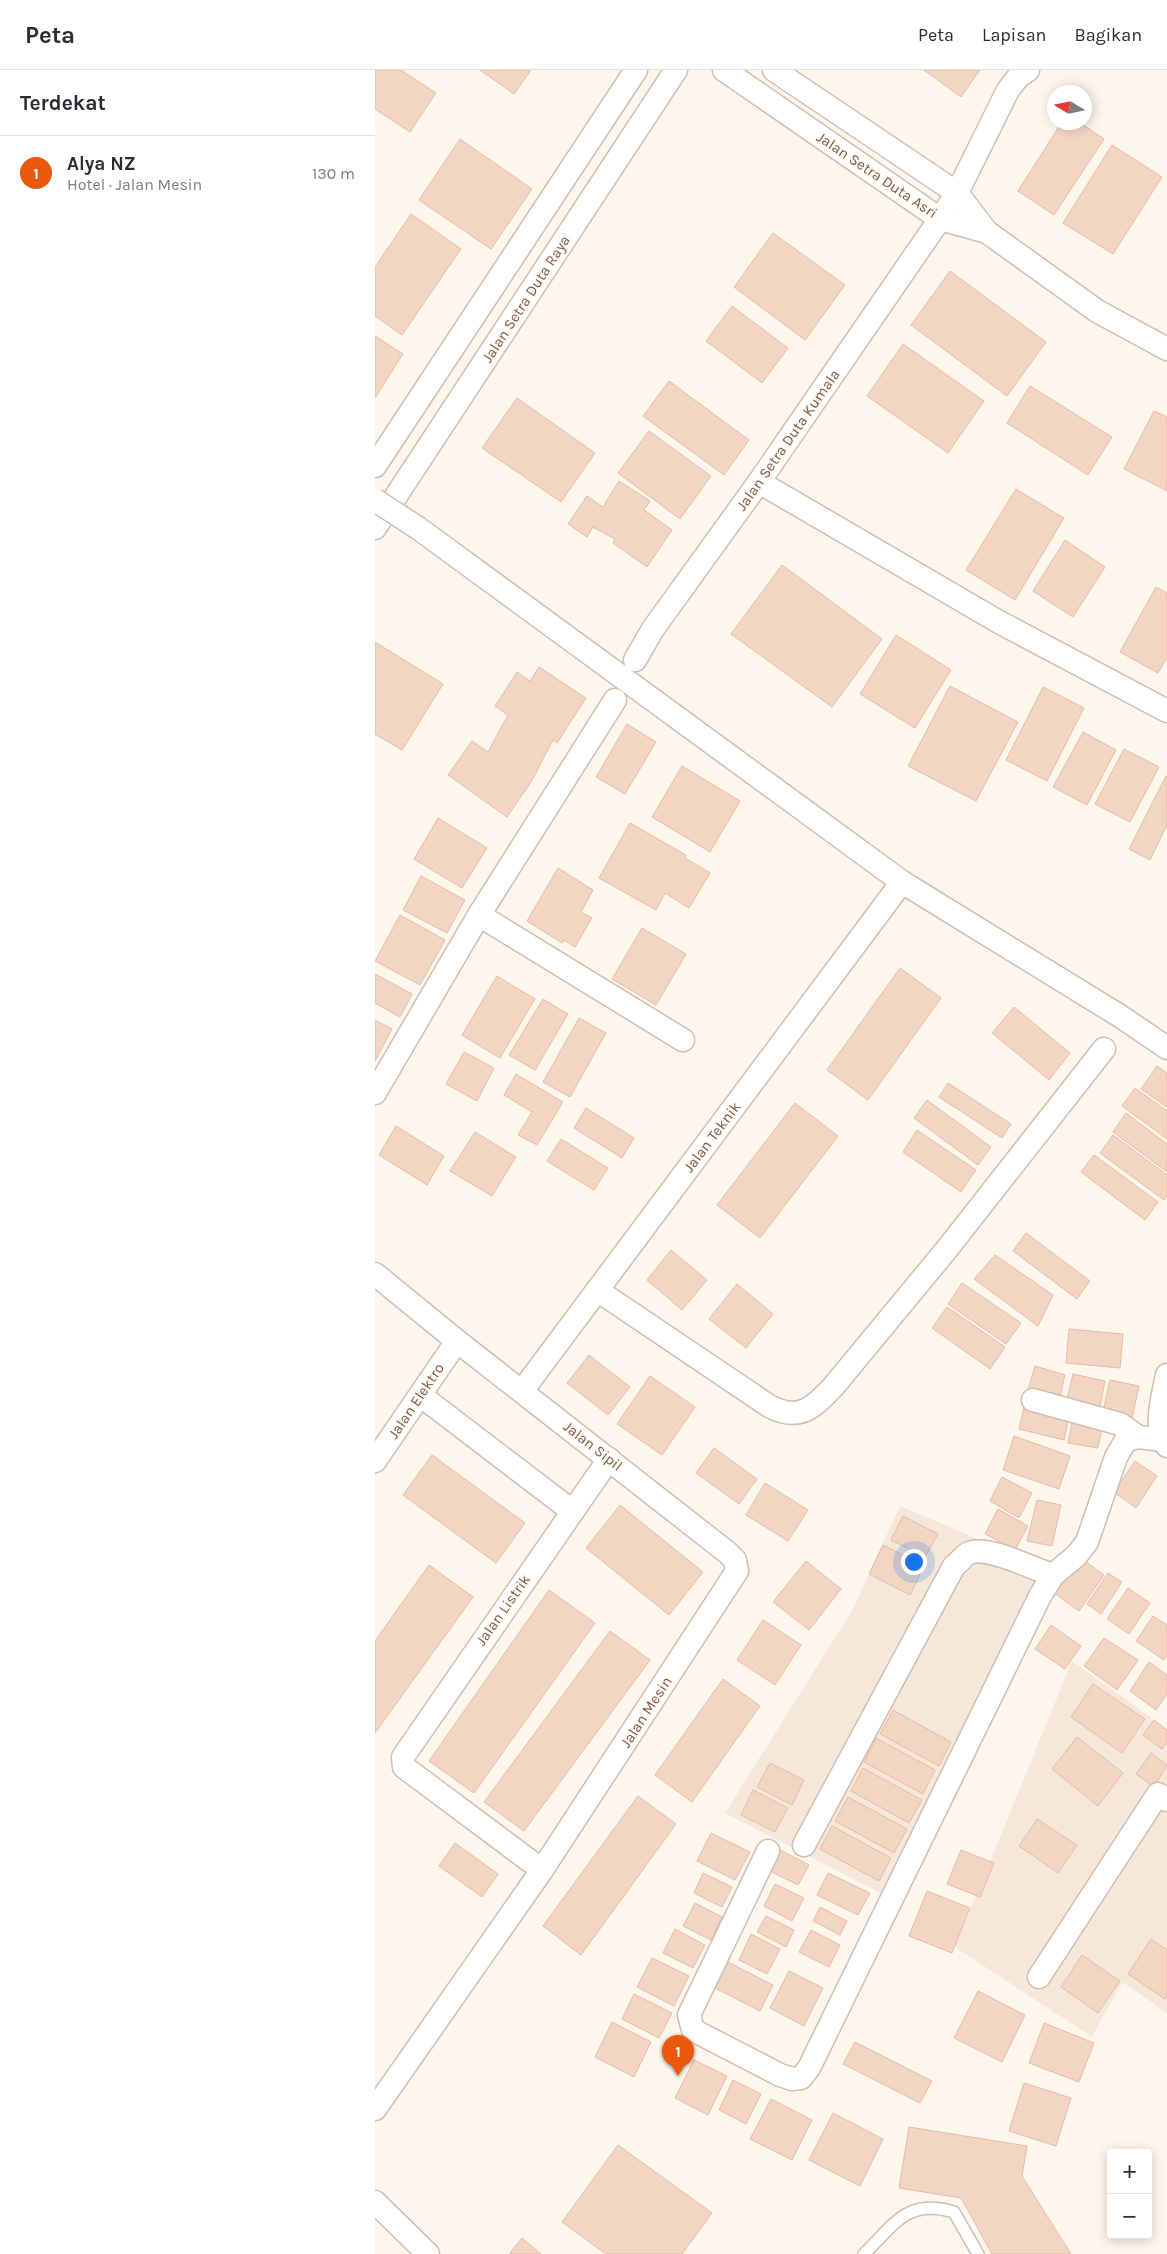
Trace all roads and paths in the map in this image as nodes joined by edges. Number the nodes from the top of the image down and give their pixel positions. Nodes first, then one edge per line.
1 (636, 70) edge
2 (676, 70) edge
3 (725, 70) edge
4 (774, 70) edge
5 (1028, 70) edge
6 (957, 193) junction
7 (940, 219) junction
8 (987, 232) junction
9 (1167, 349) edge
10 (398, 429) junction
11 (425, 452) junction
12 (375, 466) edge
13 (759, 482) junction
14 (375, 500) edge
15 (375, 528) edge
16 (635, 660) dead end
17 (615, 700) dead end
18 (1167, 711) edge
19 (902, 882) junction
20 (479, 915) junction
21 (683, 1040) dead end
22 (1167, 1048) edge
23 (1104, 1049) dead end
24 (375, 1093) edge
25 (375, 1274) edge
26 (597, 1290) junction
27 (457, 1341) junction
28 (1167, 1375) edge
29 (521, 1391) junction
30 (421, 1395) junction
31 (1033, 1400) dead end
32 (1138, 1437) junction
33 (1165, 1443) edge
34 (609, 1459) junction
35 (375, 1461) edge
36 (572, 1512) junction
37 (728, 1552) joint
38 (1053, 1575) junction
39 (1167, 1800) edge
40 (805, 1845) dead end
41 (768, 1851) dead end
42 (542, 1870) junction
43 (1039, 1977) dead end
44 (375, 2109) edge
45 (375, 2202) edge
46 (428, 2254) edge
47 (864, 2254) edge
48 (978, 2254) edge

1 - 10 street
2 - 11 street, Jalan Setra Duta Raya
3 - 7 street, Jalan Setra Duta Asri
4 - 6 street, Jalan Setra Duta Asri
5 - 6 street, Jalan Setra Duta Kumala
6 - 7 street, Jalan Setra Duta Kumala
6 - 8 street, Jalan Setra Duta Asri
7 - 8 street, Jalan Setra Duta Asri
7 - 13 street, Jalan Setra Duta Kumala
8 - 9 street
10 - 11 street
10 - 12 street
11 - 15 street, Jalan Setra Duta Raya
13 - 16 street, Jalan Setra Duta Kumala
13 - 18 street
14 - 19 street, bridge
17 - 20 street
19 - 22 street
19 - 26 street, Jalan Teknik
20 - 21 street
20 - 24 street
23 - 26 street
25 - 27 street, Jalan Sipil
26 - 29 street, Jalan Teknik
27 - 29 street, Jalan Sipil
27 - 30 street, Jalan Elektro
28 - 33 street
29 - 34 street, Jalan Sipil
30 - 35 street, Jalan Elektro
30 - 36 street
31 - 32 street
32 - 33 street
32 - 38 street
34 - 36 street, Jalan Listrik
34 - 37 street, Jalan Sipil
36 - 42 street, Jalan Listrik
37 - 42 street, Jalan Mesin
38 - 40 street
38 - 41 street
39 - 43 street
42 - 44 street
45 - 46 street
47 - 48 lane

